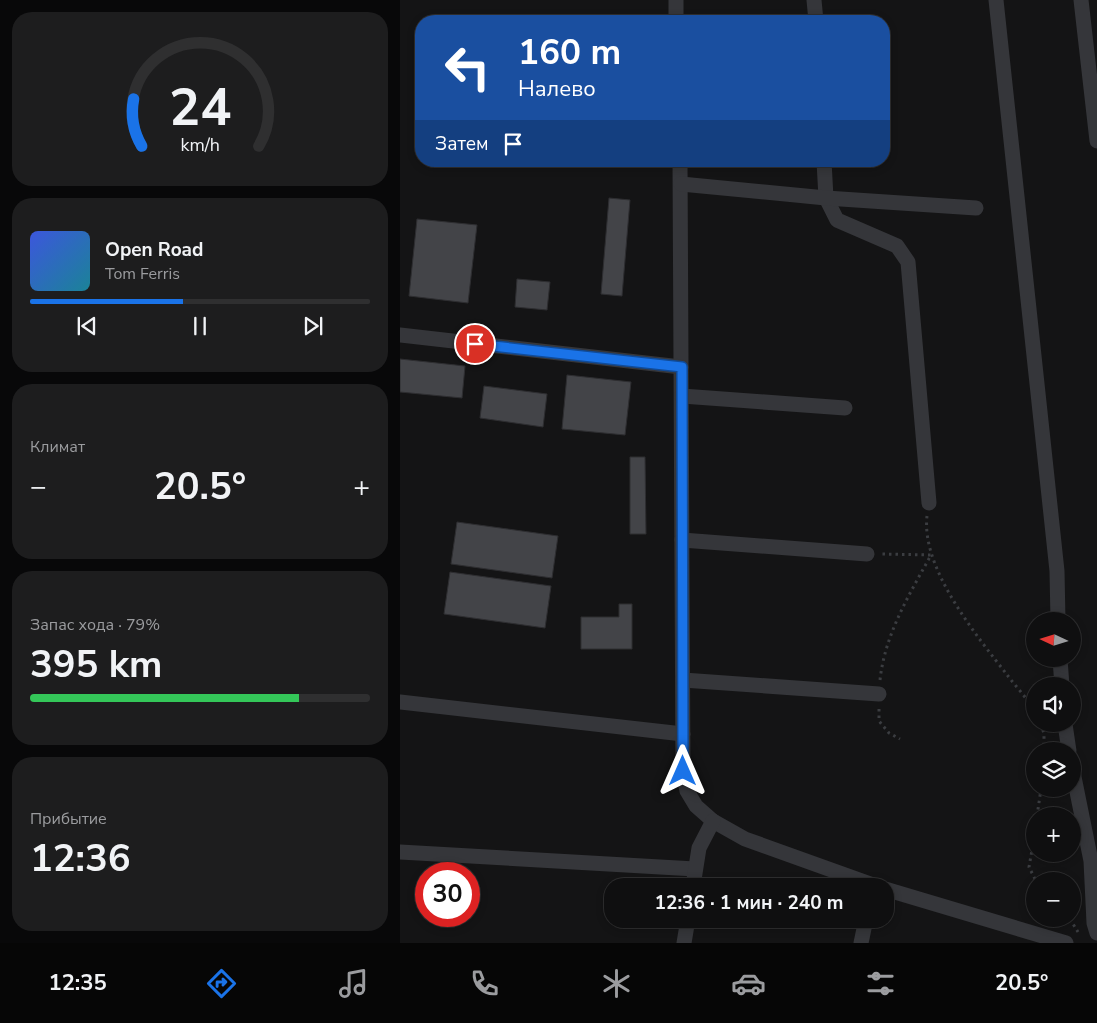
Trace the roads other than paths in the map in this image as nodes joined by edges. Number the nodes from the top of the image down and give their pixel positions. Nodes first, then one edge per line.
1 (676, 0) edge
2 (814, 0) edge
3 (996, 0) edge
4 (1082, 0) edge
5 (676, 15) edge
6 (815, 15) edge
7 (1097, 141) edge
8 (680, 167) edge
9 (824, 167) edge
10 (681, 184) junction
11 (826, 198) junction
12 (976, 208) dead end
13 (400, 336) edge
14 (682, 367) junction
15 (682, 396) junction
16 (845, 408) dead end
17 (929, 504) road end
18 (682, 540) junction
19 (868, 554) road end
20 (1058, 612) edge
21 (683, 680) junction
22 (879, 694) road end
23 (400, 702) edge
24 (683, 734) junction
25 (1078, 797) edge
26 (713, 822) junction
27 (400, 852) edge
28 (695, 869) junction
29 (694, 878) edge
30 (851, 878) edge
31 (894, 892) edge
32 (686, 928) edge
33 (864, 928) edge
34 (1097, 933) edge
35 (684, 943) edge
36 (861, 943) edge
37 (1066, 943) edge

1 - 5 street
2 - 6 street
3 - 20 street
4 - 7 street
8 - 10 street
9 - 11 street
10 - 11 street
10 - 14 street
11 - 12 street
11 - 17 street
13 - 14 street
14 - 15 street
15 - 16 street
15 - 18 street
18 - 19 street
18 - 21 street
21 - 22 street
21 - 24 street
23 - 24 street
24 - 26 street
25 - 34 street
26 - 28 street
26 - 30 street
27 - 28 street
28 - 29 street
31 - 37 street
32 - 35 street
33 - 36 street

